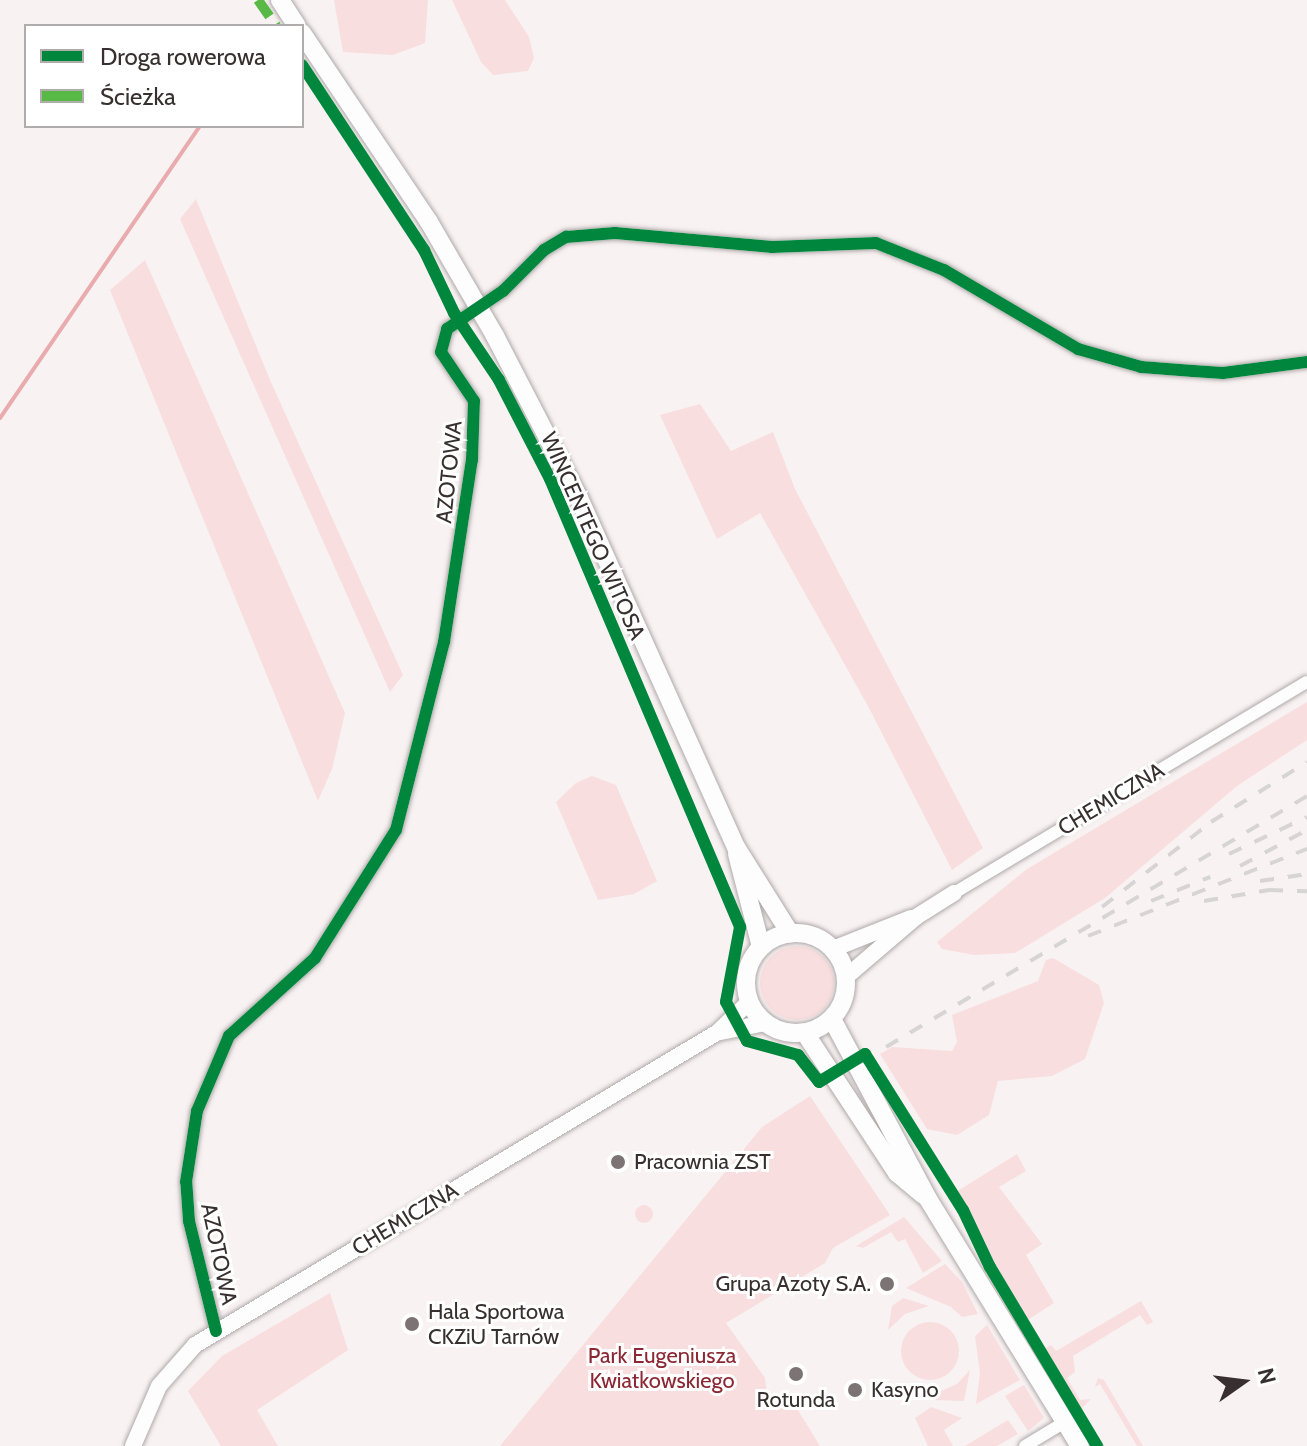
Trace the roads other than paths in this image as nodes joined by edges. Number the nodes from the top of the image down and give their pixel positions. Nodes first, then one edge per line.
1 (280, 0) edge
2 (296, 24) edge
3 (304, 36) edge
4 (479, 306) junction
5 (1307, 362) edge
6 (1307, 682) edge
7 (736, 847) junction
8 (954, 893) joint
9 (916, 917) junction
10 (790, 933) junction
11 (761, 947) junction
12 (833, 949) junction
13 (846, 977) junction
14 (749, 1002) junction
15 (832, 1019) junction
16 (765, 1023) junction
17 (718, 1032) junction
18 (805, 1033) junction
19 (928, 1199) junction
20 (216, 1331) junction
21 (1065, 1422) junction
22 (133, 1446) edge
23 (1025, 1446) edge
24 (1080, 1446) edge

1 - 2 main road
3 - 4 main road, WINCENTEGO WITOSA
4 - 5 street, AZOTOWA
4 - 7 main road, WINCENTEGO WITOSA
4 - 20 street, AZOTOWA
6 - 8 street, CHEMICZNA
7 - 10 main road, WINCENTEGO WITOSA
7 - 11 main road, WINCENTEGO WITOSA
8 - 9 street, CHEMICZNA
9 - 12 street, CHEMICZNA
9 - 13 street, CHEMICZNA
10 - 11 main road
10 - 12 main road
11 - 14 main road
12 - 13 main road
13 - 15 main road
14 - 16 main road
14 - 17 street, CHEMICZNA
15 - 18 main road
15 - 19 main road
16 - 17 street, CHEMICZNA
16 - 18 main road
17 - 20 street, CHEMICZNA
18 - 19 main road
19 - 21 main road
20 - 22 street, CHEMICZNA
21 - 23 street
21 - 24 main road

